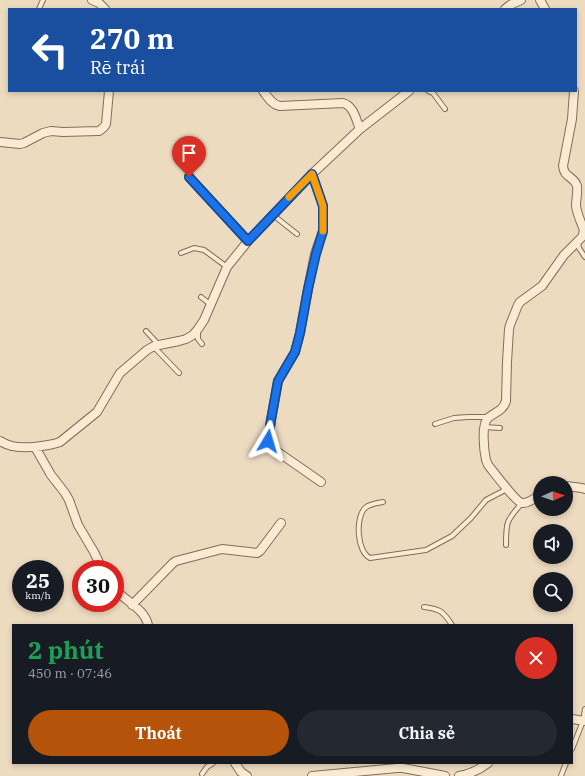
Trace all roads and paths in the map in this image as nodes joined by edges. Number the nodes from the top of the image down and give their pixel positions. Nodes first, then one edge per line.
1 (92, 0) edge
2 (521, 0) edge
3 (104, 8) edge
4 (506, 8) edge
5 (109, 92) edge
6 (264, 92) edge
7 (408, 92) edge
8 (430, 92) edge
9 (574, 92) edge
10 (445, 109) dead end
11 (360, 129) junction
12 (0, 142) edge
13 (312, 174) junction
14 (189, 177) dead end
15 (581, 212) edge
16 (273, 215) junction
17 (297, 234) dead end
18 (584, 235) edge
19 (248, 241) junction
20 (578, 242) junction
21 (182, 254) dead end
22 (585, 257) edge
23 (227, 267) junction
24 (201, 297) dead end
25 (211, 305) junction
26 (198, 329) junction
27 (146, 332) dead end
28 (202, 344) dead end
29 (157, 346) junction
30 (179, 373) dead end
31 (489, 417) junction
32 (435, 424) dead end
33 (484, 427) junction
34 (500, 428) dead end
35 (0, 441) edge
36 (34, 447) junction
37 (321, 482) dead end
38 (573, 487) edge
39 (507, 488) junction
40 (585, 489) edge
41 (533, 499) edge
42 (383, 502) dead end
43 (522, 503) junction
44 (281, 523) dead end
45 (506, 545) dead end
46 (98, 560) edge
47 (124, 598) edge
48 (132, 605) junction
49 (424, 606) dead end
50 (148, 624) edge
51 (451, 624) edge
52 (585, 709) edge
53 (573, 719) edge
54 (584, 721) edge
55 (573, 747) edge
56 (212, 764) edge
57 (236, 764) edge
58 (487, 764) edge
59 (566, 764) edge
60 (202, 774) dead end
61 (361, 774) edge
62 (247, 776) edge
63 (312, 776) edge
64 (445, 776) edge
65 (459, 776) edge
66 (561, 776) edge

1 - 3 street
2 - 4 street
5 - 12 street
6 - 11 street
7 - 11 street
8 - 10 lane
9 - 15 street
11 - 13 street
13 - 16 street
13 - 37 street
14 - 19 street
15 - 18 street
16 - 17 lane
16 - 19 street
18 - 20 street
19 - 23 street
20 - 22 lane
20 - 31 street
21 - 23 lane
23 - 25 street
24 - 25 lane
25 - 26 street
26 - 28 lane
26 - 29 street
27 - 29 lane
29 - 30 lane
29 - 36 street
31 - 32 lane
31 - 33 street
33 - 34 lane
33 - 39 street
35 - 36 street
36 - 46 street
38 - 40 street
39 - 42 lane
39 - 43 street
41 - 43 street
43 - 45 lane
44 - 48 street
47 - 48 street
48 - 50 street
49 - 51 lane
52 - 54 lane
53 - 54 street
54 - 55 lane
56 - 60 lane
57 - 62 street
58 - 65 street
59 - 66 lane
61 - 63 street
61 - 64 street

